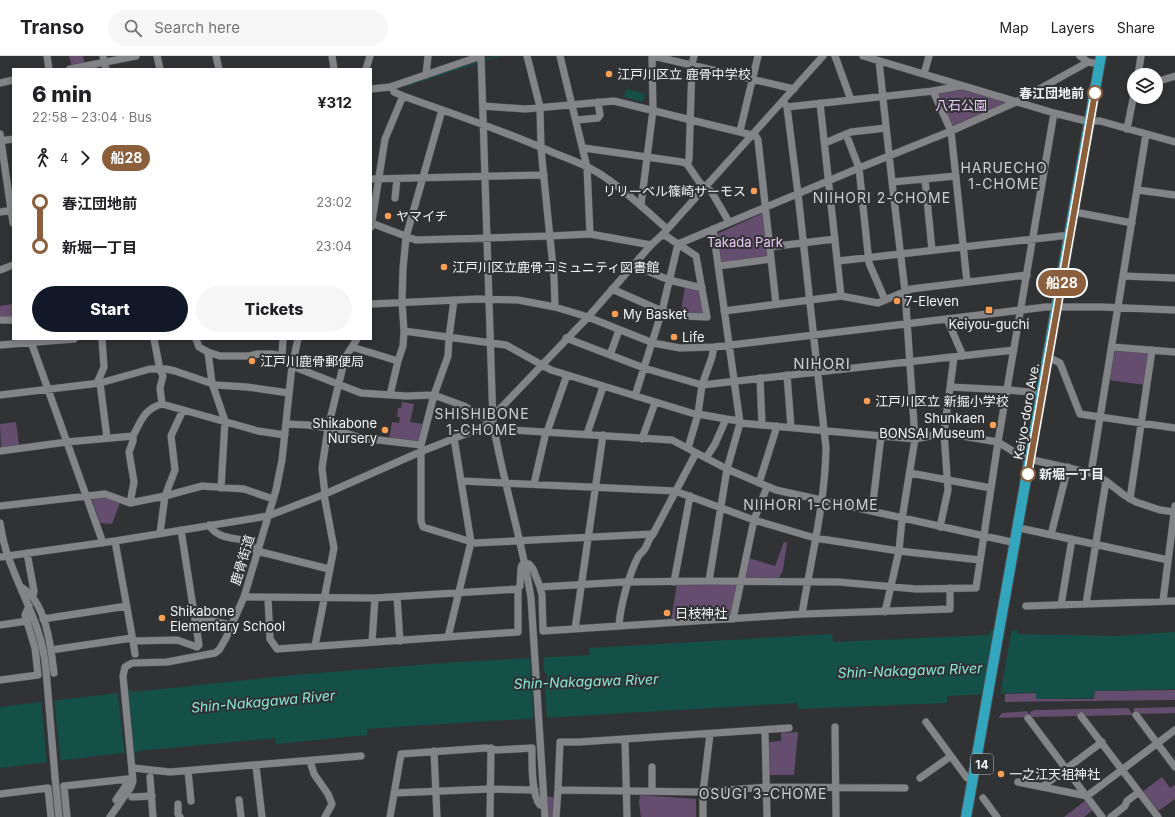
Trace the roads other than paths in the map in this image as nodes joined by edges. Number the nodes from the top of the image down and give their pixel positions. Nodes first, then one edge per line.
1 (47, 56) edge
2 (136, 56) edge
3 (157, 56) edge
4 (216, 56) edge
5 (332, 56) edge
6 (370, 56) edge
7 (428, 56) edge
8 (481, 56) edge
9 (527, 56) edge
10 (560, 56) edge
11 (652, 56) edge
12 (694, 56) edge
13 (758, 56) edge
14 (823, 56) edge
15 (835, 56) edge
16 (863, 56) edge
17 (929, 56) edge
18 (1080, 56) edge
19 (1108, 56) edge
20 (1141, 56) edge
21 (888, 60) edge
22 (1100, 60) edge
23 (879, 61) junction
24 (104, 62) edge
25 (1088, 62) junction
26 (692, 64) junction
27 (49, 68) edge
28 (75, 68) edge
29 (160, 68) edge
30 (218, 68) edge
31 (334, 68) edge
32 (366, 68) edge
33 (1139, 68) edge
34 (924, 74) junction
35 (426, 75) junction
36 (1175, 76) edge
37 (753, 79) junction
38 (12, 80) edge
39 (1163, 80) edge
40 (0, 83) edge
41 (393, 86) junction
42 (962, 86) junction
43 (372, 89) edge
44 (794, 89) junction
45 (933, 91) junction
46 (403, 96) junction
47 (883, 96) junction
48 (851, 100) junction
49 (598, 102) junction
50 (1016, 102) junction
51 (820, 103) junction
52 (572, 104) junction
53 (785, 104) junction
54 (1132, 104) edge
55 (483, 106) junction
56 (540, 107) junction
57 (442, 110) junction
58 (653, 110) junction
59 (1054, 113) junction
60 (577, 120) junction
61 (690, 120) junction
62 (1093, 121) junction
63 (483, 124) junction
64 (886, 128) junction
65 (1128, 129) junction
66 (740, 131) junction
67 (951, 131) junction
68 (753, 134) junction
69 (846, 134) junction
70 (1146, 134) junction
71 (0, 139) edge
72 (12, 140) edge
73 (1175, 142) edge
74 (825, 143) junction
75 (541, 147) junction
76 (584, 148) junction
77 (889, 156) junction
78 (647, 157) junction
79 (687, 164) junction
80 (588, 167) junction
81 (859, 168) junction
82 (544, 175) junction
83 (956, 176) junction
84 (484, 177) junction
85 (422, 178) junction
86 (372, 179) edge
87 (379, 179) junction
88 (397, 179) junction
89 (925, 179) junction
90 (829, 181) junction
91 (892, 182) junction
92 (706, 187) junction
93 (1138, 190) junction
94 (798, 194) junction
95 (1175, 195) edge
96 (395, 198) dead end
97 (641, 205) junction
98 (765, 207) junction
99 (12, 210) edge
100 (0, 212) edge
101 (1080, 213) junction
102 (372, 219) edge
103 (729, 222) junction
104 (1132, 223) junction
105 (372, 225) edge
106 (713, 229) junction
107 (665, 231) junction
108 (590, 234) junction
109 (1070, 235) junction
110 (550, 236) junction
111 (406, 237) junction
112 (487, 238) junction
113 (835, 239) junction
114 (1033, 240) junction
115 (803, 243) junction
116 (678, 244) junction
117 (651, 245) junction
118 (770, 247) junction
119 (963, 247) junction
120 (932, 250) junction
121 (900, 253) junction
122 (869, 256) junction
123 (771, 259) junction
124 (838, 261) junction
125 (12, 265) edge
126 (633, 265) junction
127 (718, 266) junction
128 (0, 270) edge
129 (1027, 275) junction
130 (1123, 276) junction
131 (1175, 278) edge
132 (669, 280) junction
133 (967, 282) junction
134 (702, 288) junction
135 (612, 289) junction
136 (905, 291) junction
137 (841, 296) junction
138 (488, 299) junction
139 (454, 300) junction
140 (810, 300) junction
141 (885, 300) junction
142 (402, 302) junction
143 (372, 304) edge
144 (776, 304) junction
145 (555, 307) junction
146 (1061, 307) junction
147 (1118, 308) junction
148 (1021, 310) junction
149 (1175, 310) edge
150 (662, 311) junction
151 (724, 311) junction
152 (588, 317) junction
153 (947, 319) junction
154 (0, 320) edge
155 (12, 320) edge
156 (908, 324) junction
157 (619, 330) junction
158 (404, 331) junction
159 (813, 335) junction
160 (449, 337) junction
161 (566, 338) junction
162 (52, 340) edge
163 (102, 340) edge
164 (154, 340) edge
165 (196, 340) edge
166 (283, 340) edge
167 (298, 340) edge
168 (357, 340) edge
169 (30, 341) edge
170 (490, 342) junction
171 (653, 343) junction
172 (0, 345) edge
173 (729, 345) junction
174 (352, 347) junction
175 (714, 347) junction
176 (1112, 347) junction
177 (1014, 350) junction
178 (1152, 350) junction
179 (208, 352) junction
180 (1175, 352) edge
181 (610, 355) junction
182 (282, 356) junction
183 (963, 356) junction
184 (954, 357) junction
185 (1054, 360) junction
186 (398, 361) junction
187 (910, 362) junction
188 (540, 365) junction
189 (292, 366) junction
190 (644, 368) junction
191 (160, 370) junction
192 (817, 372) junction
193 (787, 375) junction
194 (567, 376) junction
195 (760, 378) junction
196 (734, 381) junction
197 (98, 383) junction
198 (212, 383) junction
199 (337, 385) junction
200 (702, 385) junction
201 (603, 387) junction
202 (950, 387) junction
203 (48, 389) junction
204 (1008, 390) junction
205 (289, 392) junction
206 (1042, 393) junction
207 (0, 395) edge
208 (390, 395) junction
209 (434, 395) junction
210 (635, 396) junction
211 (655, 403) junction
212 (162, 404) junction
213 (183, 410) junction
214 (492, 413) junction
215 (698, 414) junction
216 (1100, 417) junction
217 (726, 419) junction
218 (225, 421) junction
219 (740, 422) junction
220 (1141, 423) junction
221 (286, 424) junction
222 (762, 425) junction
223 (493, 426) junction
224 (777, 426) junction
225 (791, 427) junction
226 (328, 428) junction
227 (1175, 428) edge
228 (824, 430) junction
229 (547, 432) junction
230 (944, 433) junction
231 (587, 434) junction
232 (285, 435) junction
233 (602, 435) junction
234 (133, 436) junction
235 (881, 436) junction
236 (107, 438) junction
237 (454, 438) junction
238 (642, 439) junction
239 (915, 439) junction
240 (67, 442) junction
241 (998, 442) junction
242 (688, 448) junction
243 (420, 449) junction
244 (0, 451) edge
245 (696, 453) junction
246 (706, 458) junction
247 (1033, 460) junction
248 (1068, 467) junction
249 (727, 470) junction
250 (910, 472) junction
251 (1091, 473) junction
252 (461, 480) junction
253 (947, 480) junction
254 (1106, 481) junction
255 (506, 483) junction
256 (759, 483) junction
257 (534, 484) junction
258 (595, 487) junction
259 (767, 487) junction
260 (221, 488) junction
261 (991, 488) junction
262 (675, 491) junction
263 (86, 495) junction
264 (324, 495) junction
265 (165, 496) junction
266 (690, 496) junction
267 (273, 499) junction
268 (1130, 499) junction
269 (822, 501) junction
270 (130, 503) junction
271 (0, 506) edge
272 (720, 507) junction
273 (1175, 510) edge
274 (872, 511) junction
275 (268, 516) junction
276 (902, 519) junction
277 (754, 520) junction
278 (0, 523) edge
279 (209, 525) junction
280 (940, 527) junction
281 (1024, 529) junction
282 (180, 530) junction
283 (160, 533) junction
284 (653, 534) junction
285 (1051, 535) junction
286 (984, 536) junction
287 (588, 537) junction
288 (816, 538) junction
289 (1072, 539) junction
290 (519, 540) junction
291 (115, 541) junction
292 (471, 542) junction
293 (103, 543) junction
294 (1016, 543) junction
295 (1096, 544) junction
296 (257, 551) junction
297 (899, 551) junction
298 (27, 552) junction
299 (4, 557) edge
300 (980, 560) junction
301 (1168, 560) junction
302 (525, 564) junction
303 (329, 569) junction
304 (709, 581) junction
305 (741, 581) junction
306 (808, 581) junction
307 (629, 582) junction
308 (674, 582) junction
309 (581, 585) junction
310 (21, 587) junction
311 (540, 587) junction
312 (891, 587) junction
313 (950, 588) junction
314 (518, 589) junction
315 (458, 593) junction
316 (32, 596) junction
317 (397, 597) junction
318 (244, 598) junction
319 (268, 598) junction
320 (324, 598) junction
321 (375, 598) junction
322 (1163, 601) junction
323 (1175, 601) edge
324 (1086, 604) junction
325 (1061, 605) junction
326 (29, 606) junction
327 (127, 606) junction
328 (1026, 606) dead end
329 (885, 612) junction
330 (802, 614) junction
331 (195, 618) junction
332 (43, 619) junction
333 (733, 619) junction
334 (1005, 619) junction
335 (27, 622) junction
336 (232, 624) junction
337 (0, 625) edge
338 (619, 626) junction
339 (575, 629) junction
340 (448, 637) junction
341 (133, 639) junction
342 (400, 641) junction
343 (372, 642) junction
344 (315, 646) junction
345 (51, 650) junction
346 (135, 654) dead end
347 (54, 672) dead end
348 (0, 680) edge
349 (989, 711) junction
350 (1136, 715) dead end
351 (1081, 716) dead end
352 (1028, 718) dead end
353 (926, 722) dead end
354 (835, 726) dead end
355 (789, 728) dead end
356 (1175, 730) edge
357 (766, 731) junction
358 (710, 734) junction
359 (625, 739) junction
360 (1102, 742) junction
361 (1157, 742) junction
362 (490, 748) junction
363 (434, 751) junction
364 (361, 756) dead end
365 (951, 756) junction
366 (310, 761) junction
367 (132, 766) junction
368 (256, 766) junction
369 (652, 767) dead end
370 (1175, 767) edge
371 (1066, 768) junction
372 (1122, 769) junction
373 (188, 771) junction
374 (150, 777) dead end
375 (920, 778) dead end
376 (973, 779) junction
377 (1018, 782) dead end
378 (766, 787) junction
379 (1042, 787) junction
380 (836, 788) junction
381 (905, 788) dead end
382 (490, 789) junction
383 (535, 790) junction
384 (558, 790) junction
385 (436, 791) junction
386 (627, 791) junction
387 (652, 791) junction
388 (704, 792) junction
389 (1139, 792) junction
390 (394, 793) junction
391 (0, 794) edge
392 (152, 796) junction
393 (1087, 796) junction
394 (132, 797) dead end
395 (983, 798) dead end
396 (239, 800) dead end
397 (191, 801) dead end
398 (178, 804) dead end
399 (544, 804) junction
400 (51, 817) edge
401 (59, 817) edge
402 (67, 817) edge
403 (105, 817) edge
404 (110, 817) edge
405 (153, 817) edge
406 (180, 817) edge
407 (241, 817) edge
408 (262, 817) edge
409 (325, 817) edge
410 (390, 817) edge
411 (437, 817) edge
412 (490, 817) edge
413 (545, 817) edge
414 (556, 817) edge
415 (627, 817) edge
416 (704, 817) edge
417 (767, 817) edge
418 (836, 817) edge
419 (966, 817) edge
420 (973, 817) edge
421 (997, 817) edge
422 (1102, 817) edge
423 (1111, 817) edge
424 (1158, 817) edge

1 - 27 street
2 - 24 street
3 - 29 street
4 - 30 street
5 - 31 street
6 - 32 street
7 - 35 street
8 - 35 street
8 - 55 street
9 - 56 street
10 - 52 street
11 - 26 street
11 - 58 street
12 - 26 street
13 - 37 street
14 - 44 street
15 - 48 street
16 - 23 street
17 - 34 street
18 - 25 street
19 - 62 highway, Keiyo-doro Ave. / 14
20 - 33 street
21 - 23 street
21 - 34 street
22 - 25 street
22 - 62 highway, Keiyo-doro Ave. / 14
23 - 47 street
24 - 28 street
25 - 50 street
26 - 37 street
26 - 61 street
34 - 42 street
35 - 41 street
36 - 39 street
37 - 44 street
37 - 66 street
38 - 40 street
41 - 43 street
41 - 46 street
42 - 45 street
42 - 50 street
44 - 53 street
45 - 47 street
45 - 67 street
46 - 57 street
46 - 87 street
47 - 48 street
47 - 64 street
48 - 51 street
49 - 52 street
49 - 58 street
49 - 60 street
50 - 59 street
50 - 67 street
51 - 53 street
51 - 74 street
52 - 56 street
52 - 60 street
53 - 68 street
53 - 94 street
54 - 65 street
55 - 56 street
55 - 63 street
56 - 75 street
57 - 63 street
57 - 85 street
58 - 61 street
58 - 78 street
59 - 62 street
59 - 114 street
60 - 76 street
61 - 66 street
61 - 79 street
62 - 65 street
62 - 101 highway, Keiyo-doro Ave. / 14
62 - 109 highway, Keiyo-doro Ave. / 14
63 - 75 street
63 - 84 street
64 - 69 street
64 - 77 street
65 - 70 street
66 - 68 street
67 - 77 street
67 - 83 street
68 - 92 street
68 - 98 street
69 - 74 street
69 - 81 street
70 - 73 street
70 - 93 street
71 - 72 street
71 - 99 street
74 - 90 street
75 - 80 street
75 - 82 street
76 - 78 street
76 - 80 street
77 - 81 street
77 - 91 street
78 - 79 street
78 - 97 street
79 - 92 street
80 - 97 street
80 - 108 street
81 - 90 street
81 - 122 street
82 - 84 street
82 - 110 street
83 - 89 street
83 - 119 street
84 - 85 street
84 - 112 street
85 - 88 street
85 - 111 street
86 - 87 street
87 - 88 street
87 - 102 street
88 - 96 street
89 - 91 street
89 - 120 street
90 - 94 street
90 - 113 street
91 - 121 street
92 - 103 street
92 - 107 street
93 - 95 street
93 - 104 street
94 - 98 street
94 - 115 street
97 - 107 street
98 - 103 street
98 - 118 street
99 - 100 street
101 - 104 street
101 - 146 highway, Keiyo-doro Ave. / 14
103 - 106 street
104 - 130 street
105 - 111 street
106 - 116 street
106 - 127 street
107 - 116 street
107 - 117 street
108 - 110 street
108 - 117 street
109 - 114 street
109 - 146 highway, Keiyo-doro Ave. / 14
110 - 112 street
110 - 145 street
111 - 112 street
111 - 142 street
112 - 138 street
113 - 115 street
113 - 124 street
114 - 119 street
114 - 129 street
115 - 118 street
115 - 140 street
116 - 132 street
116 - 134 street
117 - 126 street
118 - 123 street
119 - 120 street
119 - 133 street
120 - 121 street
121 - 122 street
121 - 136 street
122 - 124 street
122 - 141 street
123 - 127 street
123 - 144 street
124 - 137 street
125 - 128 street
126 - 132 street
126 - 135 street
127 - 151 street
129 - 133 street
129 - 148 street
130 - 131 street
130 - 147 street
132 - 134 street
132 - 150 street
133 - 136 street
134 - 150 street
135 - 150 street
135 - 152 street
136 - 141 street
136 - 156 street
137 - 140 street
137 - 141 street
138 - 139 street
138 - 145 street
138 - 170 street
139 - 142 street
139 - 160 street
140 - 144 street
140 - 159 street
142 - 143 street
142 - 158 street
144 - 151 street
145 - 152 street
146 - 147 street
146 - 148 street
146 - 185 highway, Keiyo-doro Ave. / 14
146 - 206 highway, Keiyo-doro Ave. / 14
147 - 149 street
147 - 176 street
148 - 153 street
148 - 177 street
150 - 171 street
151 - 173 street
152 - 157 street
152 - 161 street
153 - 156 street
153 - 183 street
154 - 155 street
156 - 159 street
156 - 187 street
157 - 171 street
157 - 181 street
158 - 160 street
158 - 186 street
159 - 173 street
159 - 192 street
160 - 170 street
160 - 209 street
161 - 181 street
161 - 188 street
162 - 169 street
163 - 197 street
164 - 191 street
165 - 179 street
166 - 182 street
167 - 189 street, 鹿骨街道
168 - 174 street
169 - 172 street
169 - 203 street
170 - 188 street
170 - 214 street
171 - 175 street
171 - 190 street
173 - 175 street
173 - 196 street
174 - 186 street
174 - 199 street
175 - 200 street
176 - 178 street
176 - 216 street
177 - 183 street
177 - 204 street
178 - 180 street
178 - 220 street
179 - 182 street
179 - 198 street
181 - 190 street
182 - 189 street
183 - 184 street
184 - 187 street
184 - 202 street
185 - 216 street
185 - 247 highway, Keiyo-doro Ave. / 14
186 - 208 street
187 - 192 street
187 - 239 street
188 - 194 street
188 - 214 street
189 - 199 street
189 - 205 street, 鹿骨街道
190 - 200 street
190 - 210 street
191 - 197 street
191 - 198 street
191 - 212 street
192 - 193 street
192 - 228 street
193 - 195 street
193 - 225 street
194 - 201 street
194 - 229 street
195 - 196 street
195 - 222 street
196 - 200 street
196 - 219 street
197 - 203 street
197 - 236 street
198 - 205 street
198 - 218 street
199 - 208 street
199 - 226 street
200 - 215 street
201 - 210 street
201 - 231 street
202 - 204 street
202 - 230 street
203 - 207 street
203 - 240 street
204 - 206 street
204 - 241 street
205 - 221 street, 鹿骨街道
206 - 247 highway, Keiyo-doro Ave. / 14
208 - 209 street
209 - 223 street
209 - 243 street
210 - 211 street
211 - 215 street
211 - 238 street
212 - 213 street
212 - 234 street
213 - 218 street
213 - 265 street
214 - 223 street
215 - 217 street
215 - 242 street
216 - 220 street
216 - 251 street
217 - 219 street
217 - 246 street
218 - 232 street
218 - 260 street
219 - 222 street
219 - 249 street
220 - 227 street
220 - 268 street
221 - 226 street
221 - 232 street, 鹿骨街道
222 - 224 street
223 - 229 street
223 - 237 street
223 - 255 street
224 - 225 street
224 - 256 street
225 - 228 street
226 - 243 street
226 - 264 street
228 - 235 street
228 - 269 street
229 - 231 street
229 - 257 street
230 - 239 street
230 - 241 street
230 - 253 street
231 - 233 street
232 - 267 street, 鹿骨街道
233 - 238 street
233 - 258 street
234 - 236 street
234 - 270 street
235 - 239 street
235 - 274 street
236 - 240 street
237 - 243 street
237 - 252 street
238 - 242 street
239 - 250 street
240 - 244 street
240 - 263 street
241 - 247 street
241 - 261 street
242 - 245 street
243 - 264 street
243 - 292 street
245 - 246 street
245 - 262 street
246 - 249 street
247 - 248 street
247 - 281 highway, Keiyo-doro Ave. / 14
247 - 294 highway, Keiyo-doro Ave. / 14
248 - 251 street
248 - 285 street
249 - 256 street
249 - 272 street
250 - 253 street
250 - 276 street
251 - 254 street
252 - 255 street
252 - 292 street
253 - 261 street
253 - 280 street
254 - 268 street
254 - 295 street
255 - 257 street
255 - 290 street
256 - 259 street
257 - 258 street
258 - 262 street
258 - 287 street
259 - 269 street
259 - 277 street
260 - 265 street
260 - 267 street
261 - 286 street
262 - 266 street
262 - 284 street
263 - 270 street
263 - 271 street
263 - 293 street
264 - 275 street
264 - 303 street
265 - 270 street
265 - 283 street
266 - 272 street
266 - 308 street
267 - 275 street, 鹿骨街道
268 - 273 street
269 - 274 street
269 - 288 street
272 - 277 street
272 - 304 street
273 - 301 street
274 - 276 street
275 - 279 street
275 - 296 street, 鹿骨街道
276 - 280 street
276 - 297 street
277 - 288 street
277 - 305 street
278 - 299 street
279 - 282 street
279 - 296 street
280 - 286 street
281 - 285 street
281 - 334 highway, Keiyo-doro Ave. / 14
282 - 283 street
282 - 331 street
283 - 291 street
284 - 287 street
284 - 307 street
285 - 289 street
286 - 294 street
286 - 300 street
287 - 290 street
287 - 309 street
288 - 297 street
288 - 306 street
289 - 295 street
289 - 325 street
290 - 292 street
290 - 302 street
291 - 293 street
291 - 327 street
292 - 315 street
293 - 298 street
294 - 334 highway, Keiyo-doro Ave. / 14
295 - 301 street
295 - 324 street
296 - 303 street
296 - 318 street, 鹿骨街道
297 - 300 street
297 - 312 street
298 - 299 street
298 - 316 street
299 - 310 street
300 - 313 street
301 - 322 street
302 - 311 street
302 - 314 street
302 - 399 street
303 - 320 street
304 - 305 street
304 - 308 street
305 - 306 street
305 - 333 street
306 - 312 street
306 - 330 street
307 - 308 street
307 - 309 street
307 - 338 street
309 - 311 street
309 - 339 street
310 - 316 street
310 - 326 street
311 - 339 street
312 - 313 street
312 - 329 street
313 - 329 street
314 - 315 street
314 - 340 street
315 - 317 street
315 - 340 street
316 - 332 street
317 - 321 street
317 - 342 street
318 - 319 street
318 - 336 street, 鹿骨街道
319 - 320 street
319 - 344 street
320 - 321 street
320 - 344 street
321 - 343 street
322 - 323 street
322 - 324 street
324 - 325 street
325 - 328 street
326 - 335 street
326 - 401 street, bridge
327 - 332 street
327 - 341 street
329 - 330 street
330 - 333 street
331 - 336 street
331 - 341 street
332 - 345 street
333 - 338 street
334 - 349 highway, Keiyo-doro Ave. / 14
335 - 337 street
335 - 348 street
336 - 367 street, 鹿骨街道
338 - 339 street
340 - 342 street
341 - 345 street
341 - 346 street
342 - 343 street
343 - 344 street
345 - 347 street
349 - 376 highway, Keiyo-doro Ave. / 14
349 - 420 highway, Keiyo-doro Ave. / 14
350 - 361 street
351 - 360 street
352 - 371 street
353 - 365 street
354 - 380 street
355 - 357 street
356 - 361 street
357 - 358 street
357 - 378 street
358 - 359 street
358 - 388 street
359 - 384 street
359 - 386 street
360 - 371 street
360 - 372 street
361 - 370 street
361 - 372 street
362 - 363 street
362 - 382 street
362 - 383 street
363 - 385 street
363 - 390 street
364 - 366 street
365 - 375 street
365 - 376 street
366 - 368 street
366 - 409 street
367 - 373 street
367 - 404 street, 鹿骨街道
368 - 373 street
368 - 408 street
369 - 387 street
371 - 379 street
371 - 393 street
372 - 389 street
372 - 393 street
373 - 397 street
374 - 392 street
376 - 419 highway, Keiyo-doro Ave. / 14
377 - 379 street
378 - 380 street
378 - 388 street
378 - 417 street
379 - 393 street
380 - 381 street
380 - 418 street
382 - 383 street
382 - 385 street
382 - 412 street
383 - 399 street
384 - 386 street
384 - 414 street
385 - 390 street
385 - 411 street
386 - 387 street
386 - 415 street
387 - 388 street
388 - 416 street
389 - 423 street
389 - 424 street
390 - 410 street
391 - 400 street
392 - 394 street
392 - 405 street
393 - 422 street
395 - 421 street
396 - 407 street
398 - 406 street
399 - 413 street
402 - 403 street

